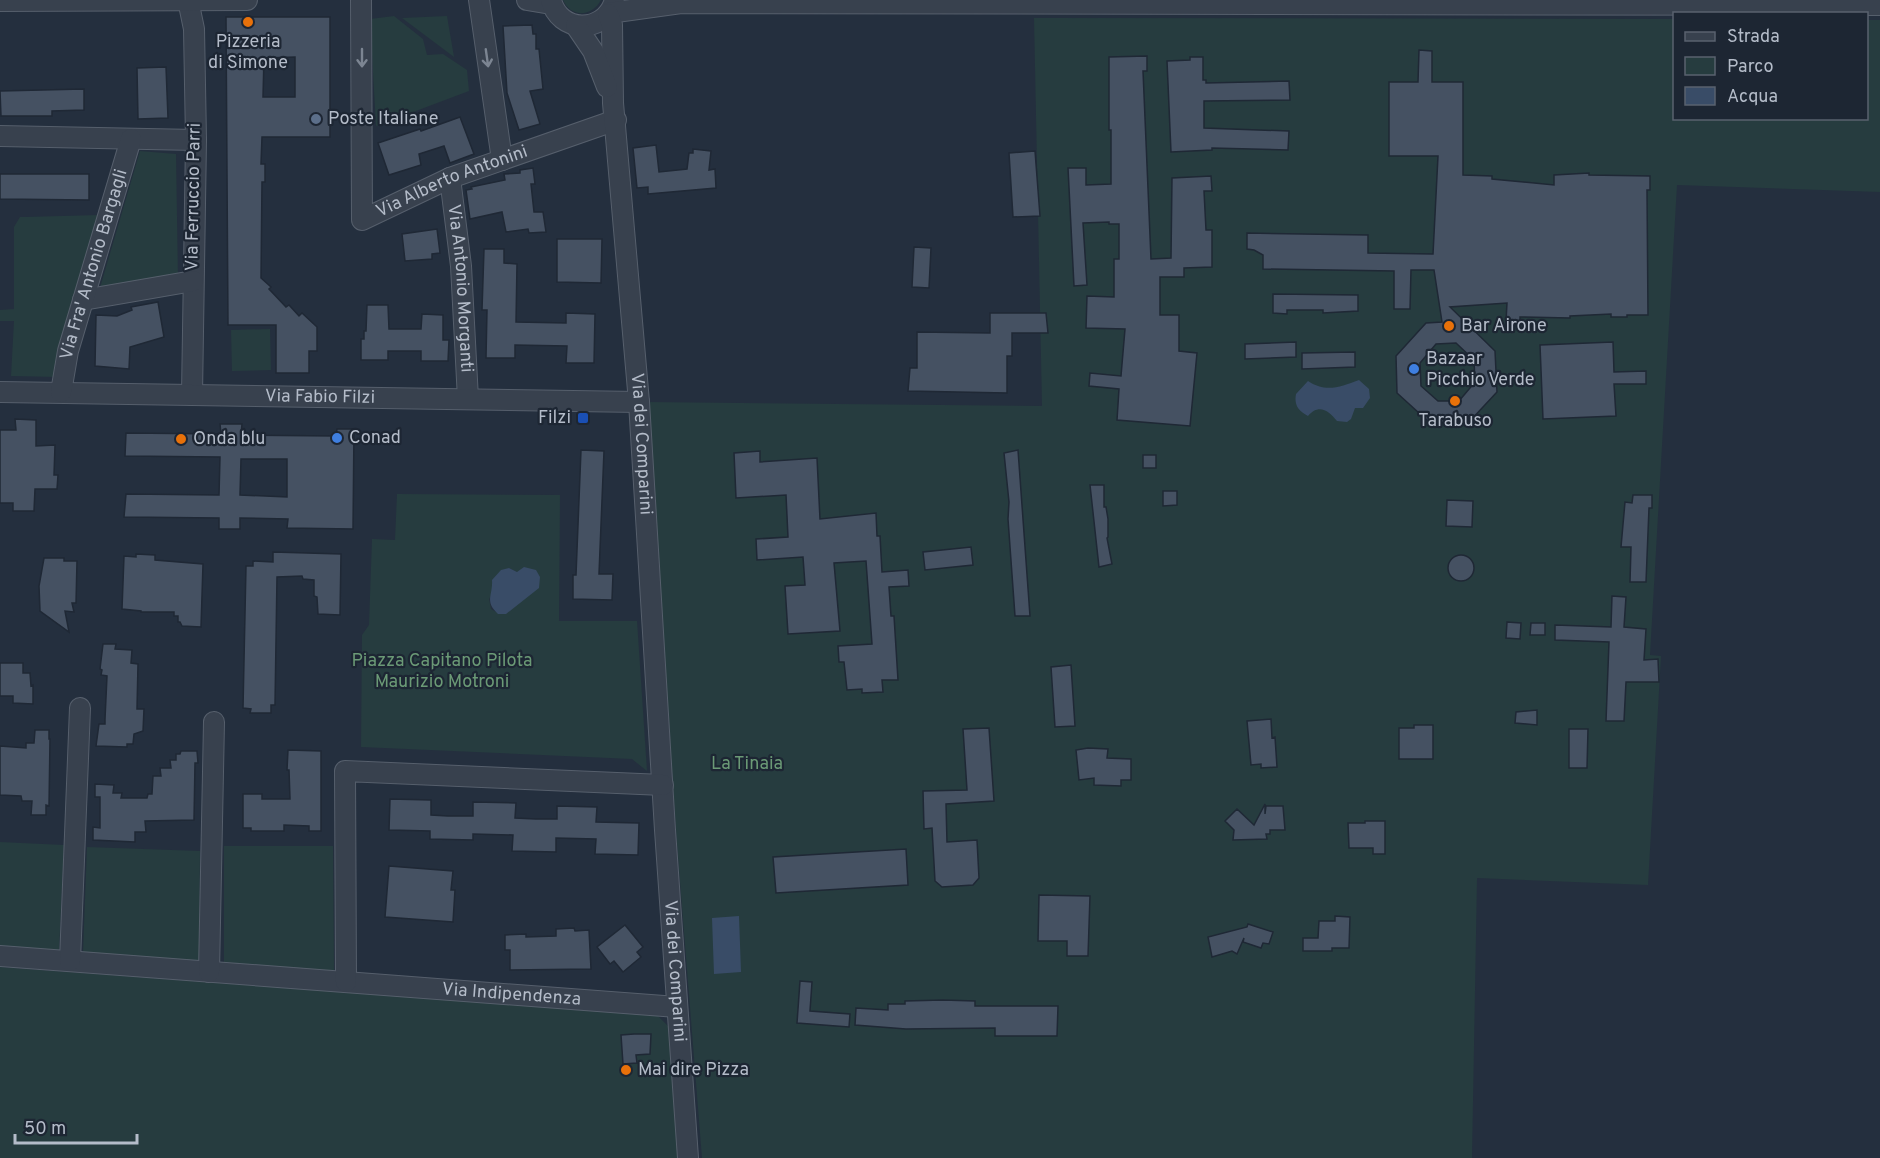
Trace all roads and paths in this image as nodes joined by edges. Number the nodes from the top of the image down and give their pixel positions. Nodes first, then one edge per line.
1 (0, 0) edge
2 (247, 0) edge
3 (361, 0) edge
4 (479, 0) edge
5 (527, 0) edge
6 (188, 1) edge
7 (673, 1) edge
8 (551, 2) edge
9 (1597, 2) edge
10 (1880, 5) edge
11 (611, 9) edge
12 (576, 26) junction
13 (614, 112) junction
14 (0, 136) edge
15 (131, 139) junction
16 (196, 140) junction
17 (502, 160) junction
18 (450, 178) junction
19 (193, 281) junction
20 (83, 300) junction
21 (0, 392) edge
22 (61, 392) junction
23 (192, 395) junction
24 (468, 399) junction
25 (639, 402) junction
26 (80, 708) dead end
27 (214, 722) dead end
28 (663, 785) junction
29 (0, 956) edge
30 (70, 961) junction
31 (209, 972) junction
32 (346, 982) junction
33 (677, 1007) junction
34 (688, 1158) edge

1 - 6 street
2 - 6 street
3 -> 18 street, Via Alberto Antonini
4 -> 17 street
5 - 8 street
6 - 16 street, Via Ferruccio Parri
7 - 9 street
7 - 11 street
8 - 12 street, Via dei Comparini
9 - 10 street
11 - 12 street
11 - 13 street, Via dei Comparini
12 - 13 street, Via dei Comparini
13 - 17 street, Via Alberto Antonini
13 - 25 street, Via dei Comparini
14 - 15 street
15 - 16 street
15 - 20 street, Via Fra' Antonio Bargagli
16 - 19 street, Via Ferruccio Parri
17 - 18 street, Via Alberto Antonini
18 - 24 street, Via Antonio Morganti
19 - 20 street
19 - 23 street, Via Ferruccio Parri
20 - 22 street, Via Fra' Antonio Bargagli
21 - 22 street, Via Fabio Filzi
22 - 23 street, Via Fabio Filzi
23 - 24 street, Via Fabio Filzi
24 - 25 street, Via Fabio Filzi
25 - 28 street, Via dei Comparini
26 - 30 street
27 - 31 street
28 - 32 street
28 - 33 street, Via dei Comparini
29 - 30 street, Via Indipendenza
30 - 31 street, Via Indipendenza
31 - 32 street, Via Indipendenza
32 - 33 street, Via Indipendenza
33 - 34 street, Via dei Comparini

